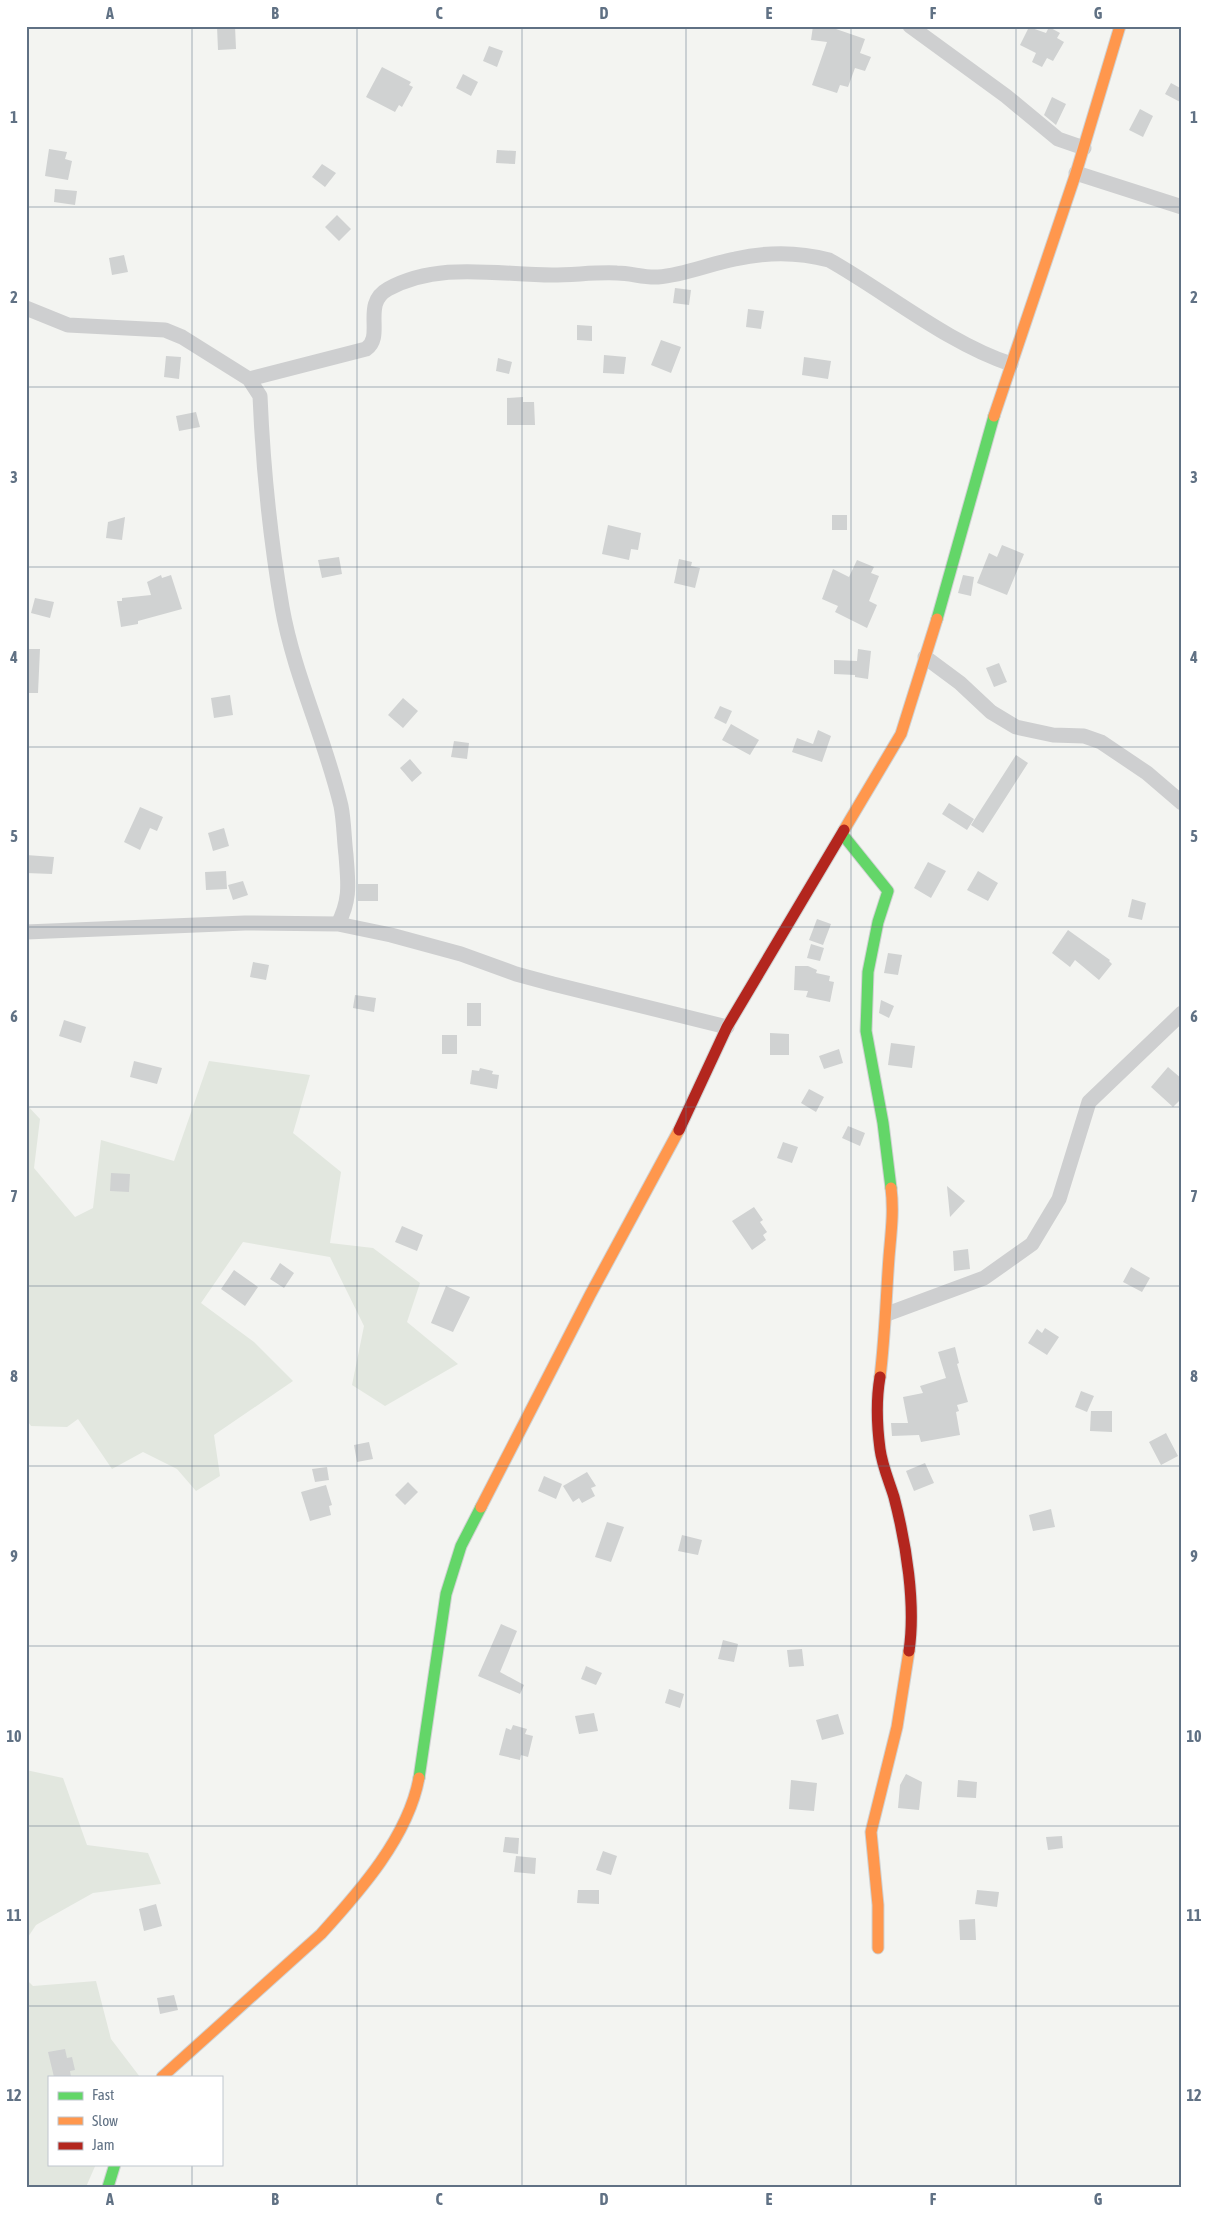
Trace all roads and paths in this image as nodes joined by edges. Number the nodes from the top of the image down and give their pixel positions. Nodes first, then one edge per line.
1 (910, 26) edge
2 (1120, 26) edge
3 (1084, 148) junction
4 (1076, 173) junction
5 (1182, 207) edge
6 (26, 308) edge
7 (1011, 364) junction
8 (248, 378) junction
9 (925, 657) junction
10 (1182, 803) edge
11 (843, 835) junction
12 (338, 924) junction
13 (26, 932) edge
14 (1182, 1014) edge
15 (727, 1027) junction
16 (887, 1314) junction
17 (878, 1948) dead end
18 (163, 2076) edge
19 (114, 2166) edge
20 (108, 2187) edge

1 - 3 street
2 - 3 street
3 - 4 street
4 - 5 street
4 - 7 street
6 - 8 street
7 - 8 street
7 - 9 street
8 - 12 street
9 - 10 street
9 - 11 street
11 - 15 street
11 - 16 street
12 - 13 street
12 - 15 street
14 - 16 street
15 - 18 street
16 - 17 street
19 - 20 street

